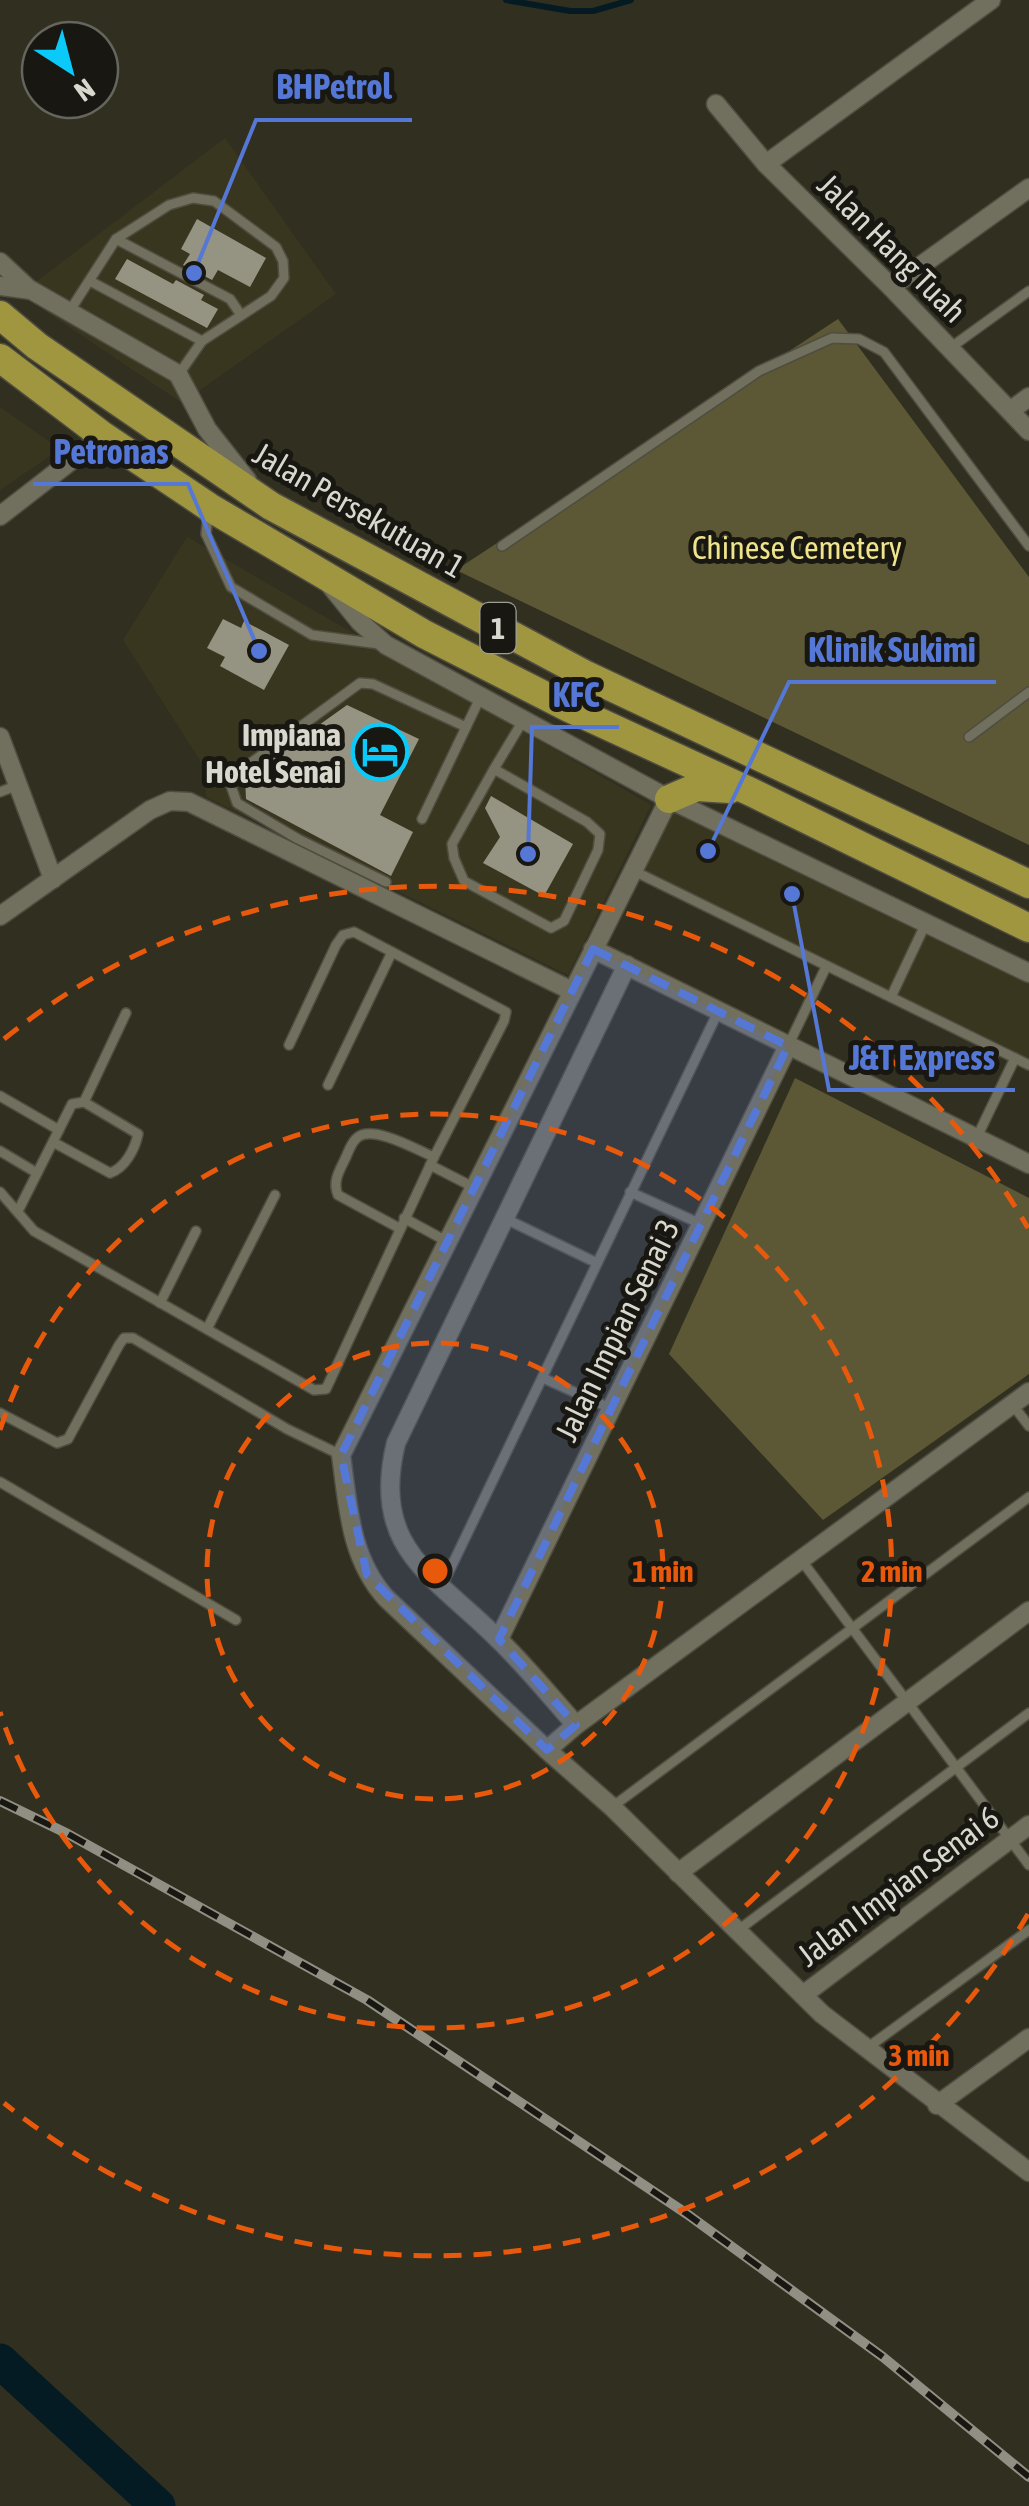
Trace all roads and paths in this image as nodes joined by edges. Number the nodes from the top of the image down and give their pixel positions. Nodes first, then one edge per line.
1 (990, 0) edge
2 (716, 104) dead end
3 (766, 164) junction
4 (1029, 188) edge
5 (116, 239) junction
6 (0, 262) edge
7 (90, 281) junction
8 (0, 286) edge
9 (891, 287) junction
10 (31, 290) junction
11 (1029, 291) edge
12 (69, 312) junction
13 (0, 315) edge
14 (241, 315) junction
15 (202, 341) junction
16 (950, 348) junction
17 (0, 358) edge
18 (178, 374) junction
19 (1029, 398) edge
20 (1010, 411) junction
21 (1029, 431) edge
22 (104, 436) junction
23 (271, 506) junction
24 (209, 507) junction
25 (0, 516) edge
26 (502, 546) dead end
27 (1029, 546) edge
28 (320, 572) junction
29 (386, 646) junction
30 (1029, 692) edge
31 (481, 696) junction
32 (524, 719) junction
33 (466, 728) junction
34 (0, 737) edge
35 (969, 737) dead end
36 (494, 769) junction
37 (9, 789) edge
38 (751, 792) junction
39 (669, 799) junction
40 (422, 819) dead end
41 (295, 845) junction
42 (634, 871) junction
43 (54, 879) junction
44 (386, 882) dead end
45 (1029, 884) edge
46 (0, 916) edge
47 (926, 923) junction
48 (1029, 928) edge
49 (594, 949) junction
50 (392, 952) junction
51 (627, 966) junction
52 (826, 968) junction
53 (1029, 973) edge
54 (572, 991) junction
55 (891, 997) junction
56 (718, 1012) junction
57 (126, 1014) dead end
58 (290, 1046) dead end
59 (788, 1046) junction
60 (1015, 1058) junction
61 (1029, 1065) edge
62 (328, 1085) dead end
63 (0, 1096) edge
64 (84, 1102) junction
65 (58, 1130) junction
66 (976, 1138) junction
67 (52, 1142) junction
68 (0, 1152) edge
69 (432, 1161) junction
70 (1029, 1164) edge
71 (37, 1174) junction
72 (474, 1188) junction
73 (0, 1192) edge
74 (630, 1192) junction
75 (275, 1195) dead end
76 (18, 1210) junction
77 (506, 1218) junction
78 (402, 1223) junction
79 (701, 1224) junction
80 (196, 1231) dead end
81 (448, 1242) junction
82 (597, 1264) junction
83 (160, 1303) junction
84 (207, 1329) junction
85 (543, 1378) junction
86 (1029, 1392) edge
87 (1012, 1404) junction
88 (612, 1410) junction
89 (0, 1413) edge
90 (1029, 1426) edge
91 (341, 1455) junction
92 (0, 1482) edge
93 (1029, 1497) edge
94 (802, 1561) junction
95 (441, 1587) junction
96 (1029, 1611) edge
97 (236, 1620) dead end
98 (851, 1627) junction
99 (499, 1640) junction
100 (907, 1702) junction
101 (1029, 1712) edge
102 (576, 1725) junction
103 (546, 1750) junction
104 (956, 1768) junction
105 (612, 1807) junction
106 (1029, 1825) edge
107 (1010, 1839) junction
108 (1029, 1865) edge
109 (678, 1873) junction
110 (1029, 1930) edge
111 (737, 1931) junction
112 (803, 1995) junction
113 (1029, 2038) edge
114 (866, 2048) junction
115 (937, 2105) junction
116 (1024, 2162) edge

1 - 3 street
2 - 3 street, Jalan Hang Tuah
3 - 9 street, Jalan Hang Tuah
4 - 9 street
5 - 7 lane
5 - 14 lane
5 - 14 lane
6 - 10 street
7 - 12 lane
7 - 15 lane
8 - 10 street
9 - 16 street, Jalan Hang Tuah
10 - 12 street
11 - 16 lane
12 - 18 street
13 - 23 highway, Jalan Persekutuan 1 / 1
14 - 15 lane
15 - 18 lane
16 - 20 street, Jalan Hang Tuah
17 - 22 highway, 1
18 - 23 street
19 - 20 street
20 - 21 street, Jalan Hang Tuah
22 - 24 highway, 1
22 - 25 street
23 - 45 highway, Jalan Persekutuan 1 / 1
24 - 28 highway, 1
24 - 29 lane
26 - 27 lane
28 - 29 street
28 - 38 highway, 1
29 - 31 street
30 - 35 lane
31 - 32 street
31 - 33 lane
32 - 36 lane
32 - 39 street
33 - 40 lane
33 - 41 lane
34 - 37 street
36 - 36 lane
37 - 43 street
38 - 39 highway
38 - 48 highway, 1
39 - 42 street
39 - 47 street
41 - 43 street
41 - 44 lane
41 - 54 street
42 - 49 street
42 - 52 lane
43 - 46 street
47 - 53 street
47 - 55 lane
49 - 51 street
49 - 54 street
50 - 58 lane
50 - 62 lane
50 - 69 lane
51 - 56 street
51 - 77 street
52 - 55 lane
52 - 59 lane
54 - 72 street
55 - 60 lane
56 - 59 street
56 - 74 lane
57 - 64 lane
59 - 66 street
59 - 79 street, Jalan Impian Senai 3
60 - 61 lane
60 - 66 lane
63 - 65 lane
64 - 65 lane
64 - 67 lane
65 - 67 lane
66 - 70 street
67 - 71 lane
68 - 71 lane
69 - 72 lane
69 - 78 lane
69 - 78 lane
71 - 76 lane
72 - 81 street
73 - 76 lane
74 - 79 lane
74 - 82 lane
75 - 84 lane
76 - 83 lane
77 - 82 lane
77 - 95 street
78 - 81 lane
78 - 84 lane
79 - 88 street, Jalan Impian Senai 3
80 - 83 lane
81 - 91 street
82 - 85 lane
83 - 84 lane
85 - 88 lane
85 - 95 lane
86 - 87 street
87 - 90 lane
87 - 94 street
88 - 99 street, Jalan Impian Senai 3
89 - 91 lane
91 - 103 street
92 - 97 lane
93 - 98 lane
94 - 98 lane
94 - 102 street
95 - 99 street
96 - 100 street
98 - 100 lane
98 - 105 lane
99 - 102 street
100 - 104 lane
100 - 109 street
101 - 104 lane
102 - 103 street
103 - 105 street
104 - 107 lane
104 - 111 lane
105 - 109 street
106 - 107 street, Jalan Impian Senai 6
107 - 108 lane
107 - 112 street, Jalan Impian Senai 6
109 - 111 street
110 - 114 lane
111 - 112 street
112 - 114 street
113 - 115 street
114 - 115 street
115 - 116 street

